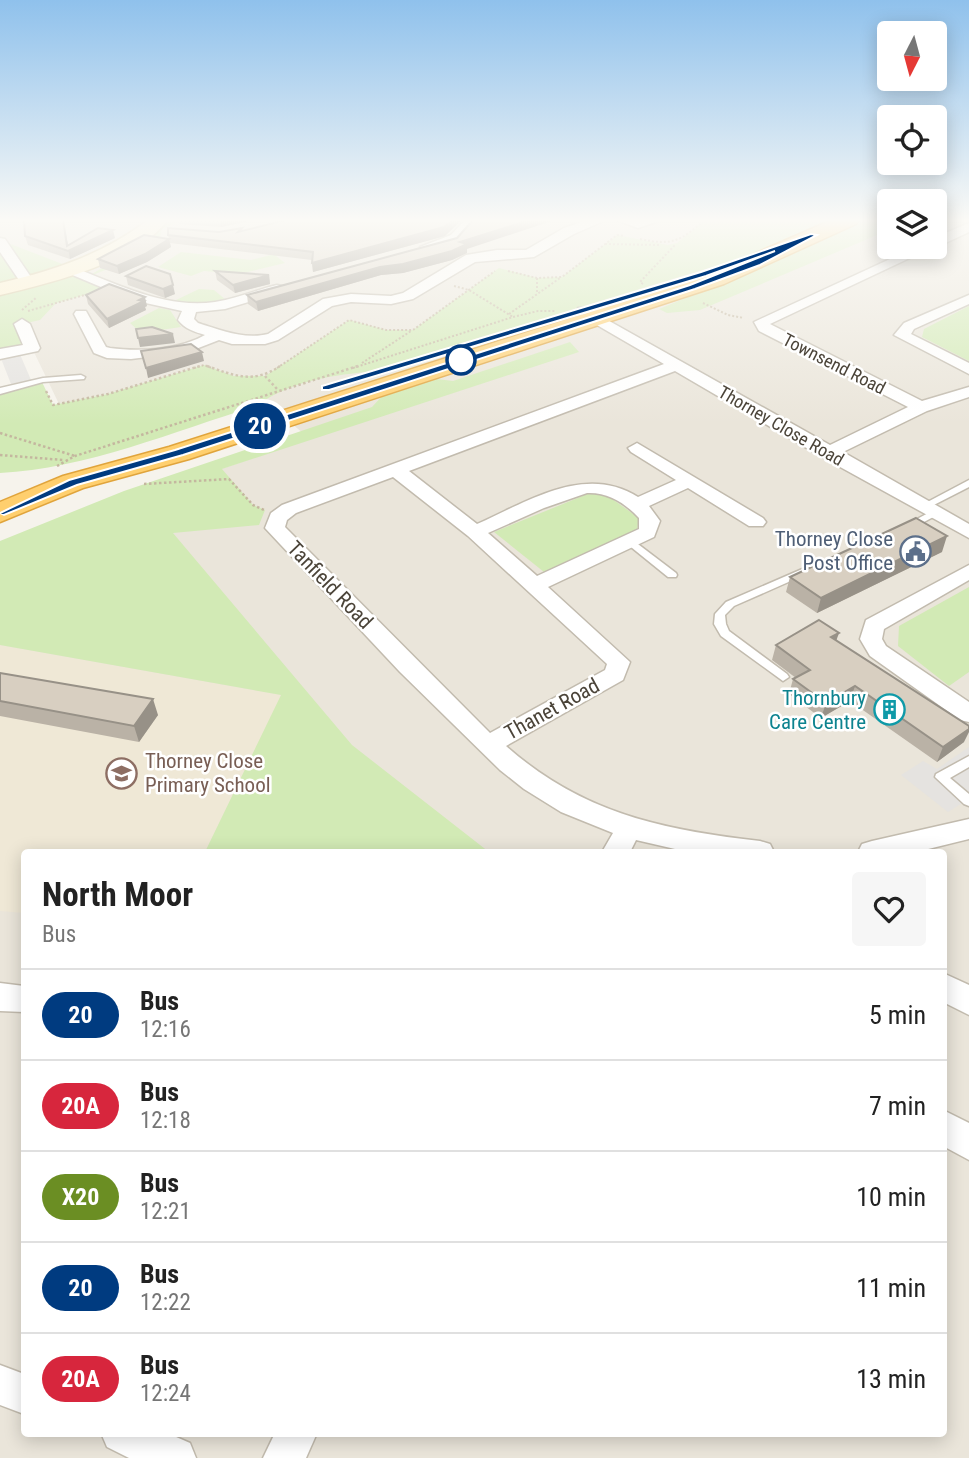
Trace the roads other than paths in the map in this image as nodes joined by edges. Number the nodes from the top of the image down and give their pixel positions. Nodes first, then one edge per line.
1 (117, 288) edge
2 (282, 288) edge
3 (416, 288) edge
4 (681, 288) edge
5 (836, 288) edge
6 (969, 299) edge
7 (190, 308) junction
8 (584, 313) junction
9 (81, 314) dead end
10 (22, 324) dead end
11 (217, 335) junction
12 (0, 354) edge
13 (676, 365) junction
14 (969, 369) edge
15 (81, 377) dead end
16 (0, 391) edge
17 (969, 392) edge
18 (920, 407) junction
19 (637, 448) dead end
20 (828, 453) junction
21 (95, 459) junction
22 (395, 468) junction
23 (690, 481) junction
24 (969, 483) edge
25 (0, 485) edge
26 (637, 504) junction
27 (929, 510) junction
28 (0, 513) edge
29 (756, 522) dead end
30 (899, 531) edge
31 (475, 532) junction
32 (969, 532) edge
33 (630, 541) junction
34 (815, 567) edge
35 (969, 571) edge
36 (672, 575) dead end
37 (535, 585) junction
38 (783, 677) dead end
39 (969, 715) edge
40 (488, 745) junction
41 (969, 761) edge
42 (969, 801) edge
43 (969, 829) edge
44 (622, 841) edge
45 (736, 849) edge
46 (885, 849) edge
47 (947, 988) edge
48 (0, 997) edge
49 (21, 999) edge
50 (969, 1001) edge
51 (947, 1129) edge
52 (969, 1143) edge
53 (0, 1385) edge
54 (21, 1393) edge
55 (130, 1437) edge
56 (295, 1437) edge
57 (175, 1458) edge
58 (284, 1458) edge

1 - 7 street
2 - 7 street
3 - 11 street
4 - 8 highway
5 - 18 street, Townsend Road
6 - 14 street
7 - 11 street
8 - 13 street, Thorney Close Road
8 - 21 highway
9 - 11 street
10 - 12 street
13 - 20 street, Thorney Close Road
13 - 22 street, Tanfield Road
15 - 16 lane
17 - 18 street
18 - 20 street
19 - 23 street
20 - 27 street, Thorney Close Road
21 - 25 highway
21 - 28 highway
22 - 31 street, Thanet Road
22 - 40 street, Tanfield Road
23 - 26 street
23 - 29 street
24 - 27 lane
26 - 31 street
26 - 33 street
27 - 30 lane
27 - 32 street, Thorney Close Road
31 - 37 street, Thanet Road
33 - 36 lane
33 - 37 street
34 - 38 lane
35 - 39 street
37 - 40 street, Thanet Road
40 - 44 street, Tanfield Road
41 - 42 lane
43 - 46 street
44 - 45 street, Tanfield Road
47 - 50 street
48 - 49 street
51 - 52 street
53 - 54 street
55 - 57 street
56 - 58 street

